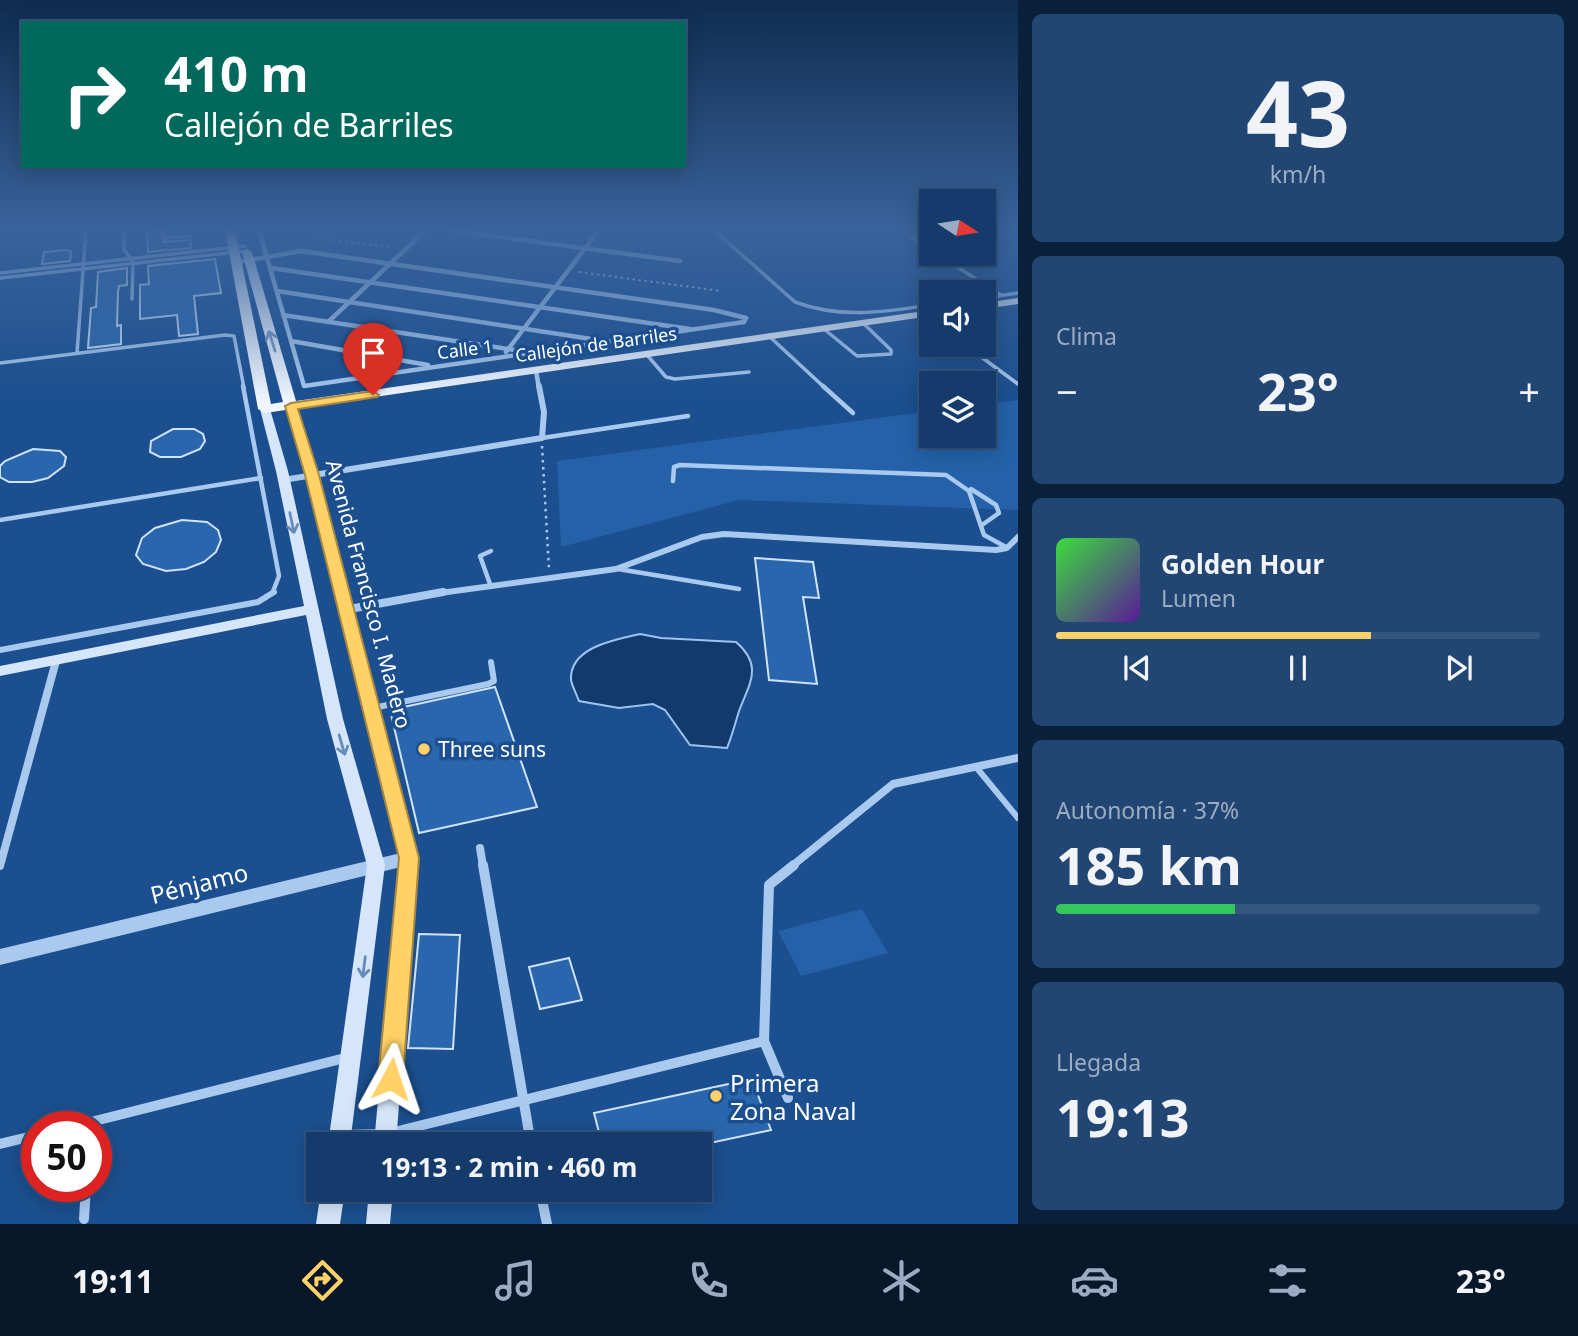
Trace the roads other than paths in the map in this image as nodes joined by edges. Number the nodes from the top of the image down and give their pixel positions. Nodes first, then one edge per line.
1 (82, 287) edge
2 (132, 287) edge
3 (246, 287) edge
4 (252, 287) edge
5 (275, 287) edge
6 (366, 287) edge
7 (406, 287) edge
8 (548, 287) edge
9 (777, 287) edge
10 (989, 287) edge
11 (554, 288) junction
12 (276, 291) junction
13 (1018, 293) edge
14 (1001, 295) junction
15 (996, 296) edge
16 (132, 299) dead end
17 (1018, 301) edge
18 (350, 302) junction
19 (996, 304) edge
20 (540, 307) junction
21 (919, 313) edge
22 (283, 315) junction
23 (919, 315) edge
24 (328, 322) junction
25 (863, 323) junction
26 (524, 328) junction
27 (824, 329) junction
28 (701, 331) junction
29 (771, 337) junction
30 (291, 341) junction
31 (605, 342) junction
32 (508, 349) junction
33 (77, 353) junction
34 (535, 353) junction
35 (647, 355) junction
36 (981, 357) edge
37 (502, 359) junction
38 (0, 363) edge
39 (437, 367) junction
40 (536, 371) junction
41 (749, 372) dead end
42 (1018, 384) edge
43 (291, 406) junction
44 (265, 409) junction
45 (853, 413) dead end
46 (688, 416) dead end
47 (542, 438) junction
48 (312, 475) junction
49 (261, 478) junction
50 (283, 480) junction
51 (673, 481) dead end
52 (971, 489) junction
53 (0, 520) edge
54 (982, 525) junction
55 (1018, 537) edge
56 (1007, 548) junction
57 (491, 551) dead end
58 (617, 569) junction
59 (490, 584) junction
60 (739, 589) dead end
61 (310, 609) junction
62 (344, 610) junction
63 (0, 650) edge
64 (56, 661) junction
65 (491, 662) dead end
66 (0, 671) edge
67 (372, 708) junction
68 (1018, 758) edge
69 (976, 767) junction
70 (1018, 818) edge
71 (480, 848) dead end
72 (409, 858) junction
73 (376, 865) junction
74 (0, 866) edge
75 (0, 957) edge
76 (765, 1041) junction
77 (352, 1056) junction
78 (788, 1098) dead end
79 (522, 1102) junction
80 (112, 1119) edge
81 (341, 1132) edge
82 (387, 1132) edge
83 (412, 1132) edge
84 (528, 1132) edge
85 (21, 1139) edge
86 (0, 1144) edge
87 (85, 1202) edge
88 (331, 1202) edge
89 (380, 1202) edge
90 (542, 1202) edge
91 (84, 1219) dead end
92 (328, 1224) edge
93 (378, 1224) edge
94 (547, 1224) edge

1 - 33 lane
2 - 16 lane
3 - 44 main road, Avenida Francisco I. Madero
43 -> 4 main road, Avenida Francisco I. Madero
5 - 12 street, Calle 1
6 - 18 street
7 - 20 street
8 - 11 street
9 - 21 lane
10 - 14 lane
11 - 20 street
11 - 28 street, Calle 1
12 - 18 street
12 - 22 street, Calle 1
13 - 14 lane
14 - 15 lane
17 - 19 main road
18 - 24 street
18 - 26 street
20 - 26 street
20 - 28 street
22 - 24 street
22 - 30 street, Calle 1
23 - 25 main road, Callejón de Barriles
24 - 32 street
25 - 27 main road, Callejón de Barriles
25 - 27 lane
26 - 31 street
26 - 32 street
27 - 29 main road, Callejón de Barriles
28 - 31 street, Calle 1
29 - 35 main road, Callejón de Barriles
29 - 45 lane
30 - 39 street
30 - 39 street, Calle 1
31 - 34 street, Calle 1
32 - 34 street
32 - 37 street
33 - 38 lane
33 - 49 lane
34 - 37 street, Calle 1
35 - 40 main road, Callejón de Barriles
35 - 41 lane
36 - 42 lane
37 - 39 street, Calle 1
40 - 43 main road, Callejón de Barriles
40 - 47 street
43 - 44 main road, Callejón de Barriles
43 - 48 main road, Avenida Francisco I. Madero
44 - 50 main road, Avenida Francisco I. Madero
46 - 47 lane
47 - 48 street
48 - 50 street
48 - 62 main road, Avenida Francisco I. Madero
49 - 53 lane
49 - 63 lane
50 -> 61 main road, Avenida Francisco I. Madero
51 - 52 lane
52 - 54 lane
52 - 54 lane
54 - 56 lane
55 - 56 street
56 - 58 street
57 - 59 lane
58 - 59 street
58 - 60 lane
59 - 62 street
61 - 64 main road
61 -> 73 main road, Avenida Francisco I. Madero
62 - 67 main road, Avenida Francisco I. Madero
64 - 66 main road
64 - 74 street
65 - 67 lane
67 - 72 main road, Avenida Francisco I. Madero
68 - 69 street
69 - 70 lane
69 - 76 street
71 - 79 street
72 - 73 street, Pénjamo
72 - 82 main road, Avenida Francisco I. Madero
73 - 75 street, Pénjamo
73 -> 77 main road, Avenida Francisco I. Madero
76 - 78 street
76 - 79 street
77 - 80 street
77 - 81 main road, Avenida Francisco I. Madero
79 - 83 street
79 - 84 street
85 - 86 street
87 - 91 street
88 - 92 main road
89 - 93 main road
90 - 94 street

